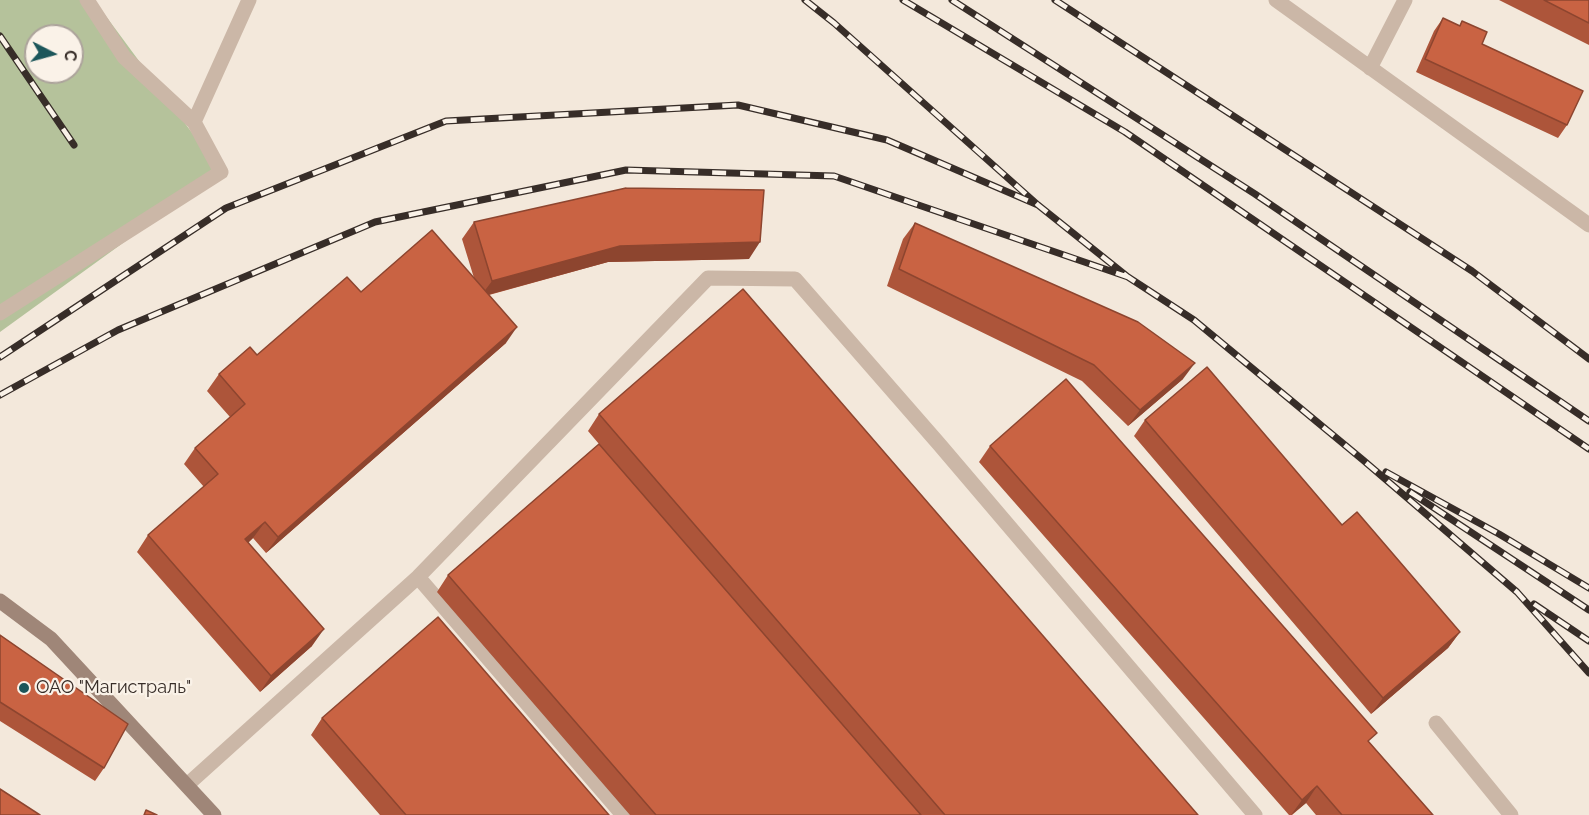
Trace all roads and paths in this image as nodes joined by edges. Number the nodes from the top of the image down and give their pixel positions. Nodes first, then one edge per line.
1 (87, 0) edge
2 (249, 0) edge
3 (1276, 0) edge
4 (1405, 0) edge
5 (1370, 68) junction
6 (194, 122) junction
7 (1589, 225) edge
8 (0, 313) edge
9 (418, 577) junction
10 (0, 601) edge
11 (1437, 723) dead end
12 (187, 785) junction
13 (214, 815) edge
14 (623, 815) edge
15 (1255, 815) edge
16 (1511, 815) edge

1 - 6 lane
2 - 6 lane
3 - 5 lane
4 - 5 lane
5 - 7 lane
6 - 8 lane
9 - 12 lane
9 - 14 lane
9 - 15 lane
10 - 12 street
11 - 16 lane
12 - 13 street

